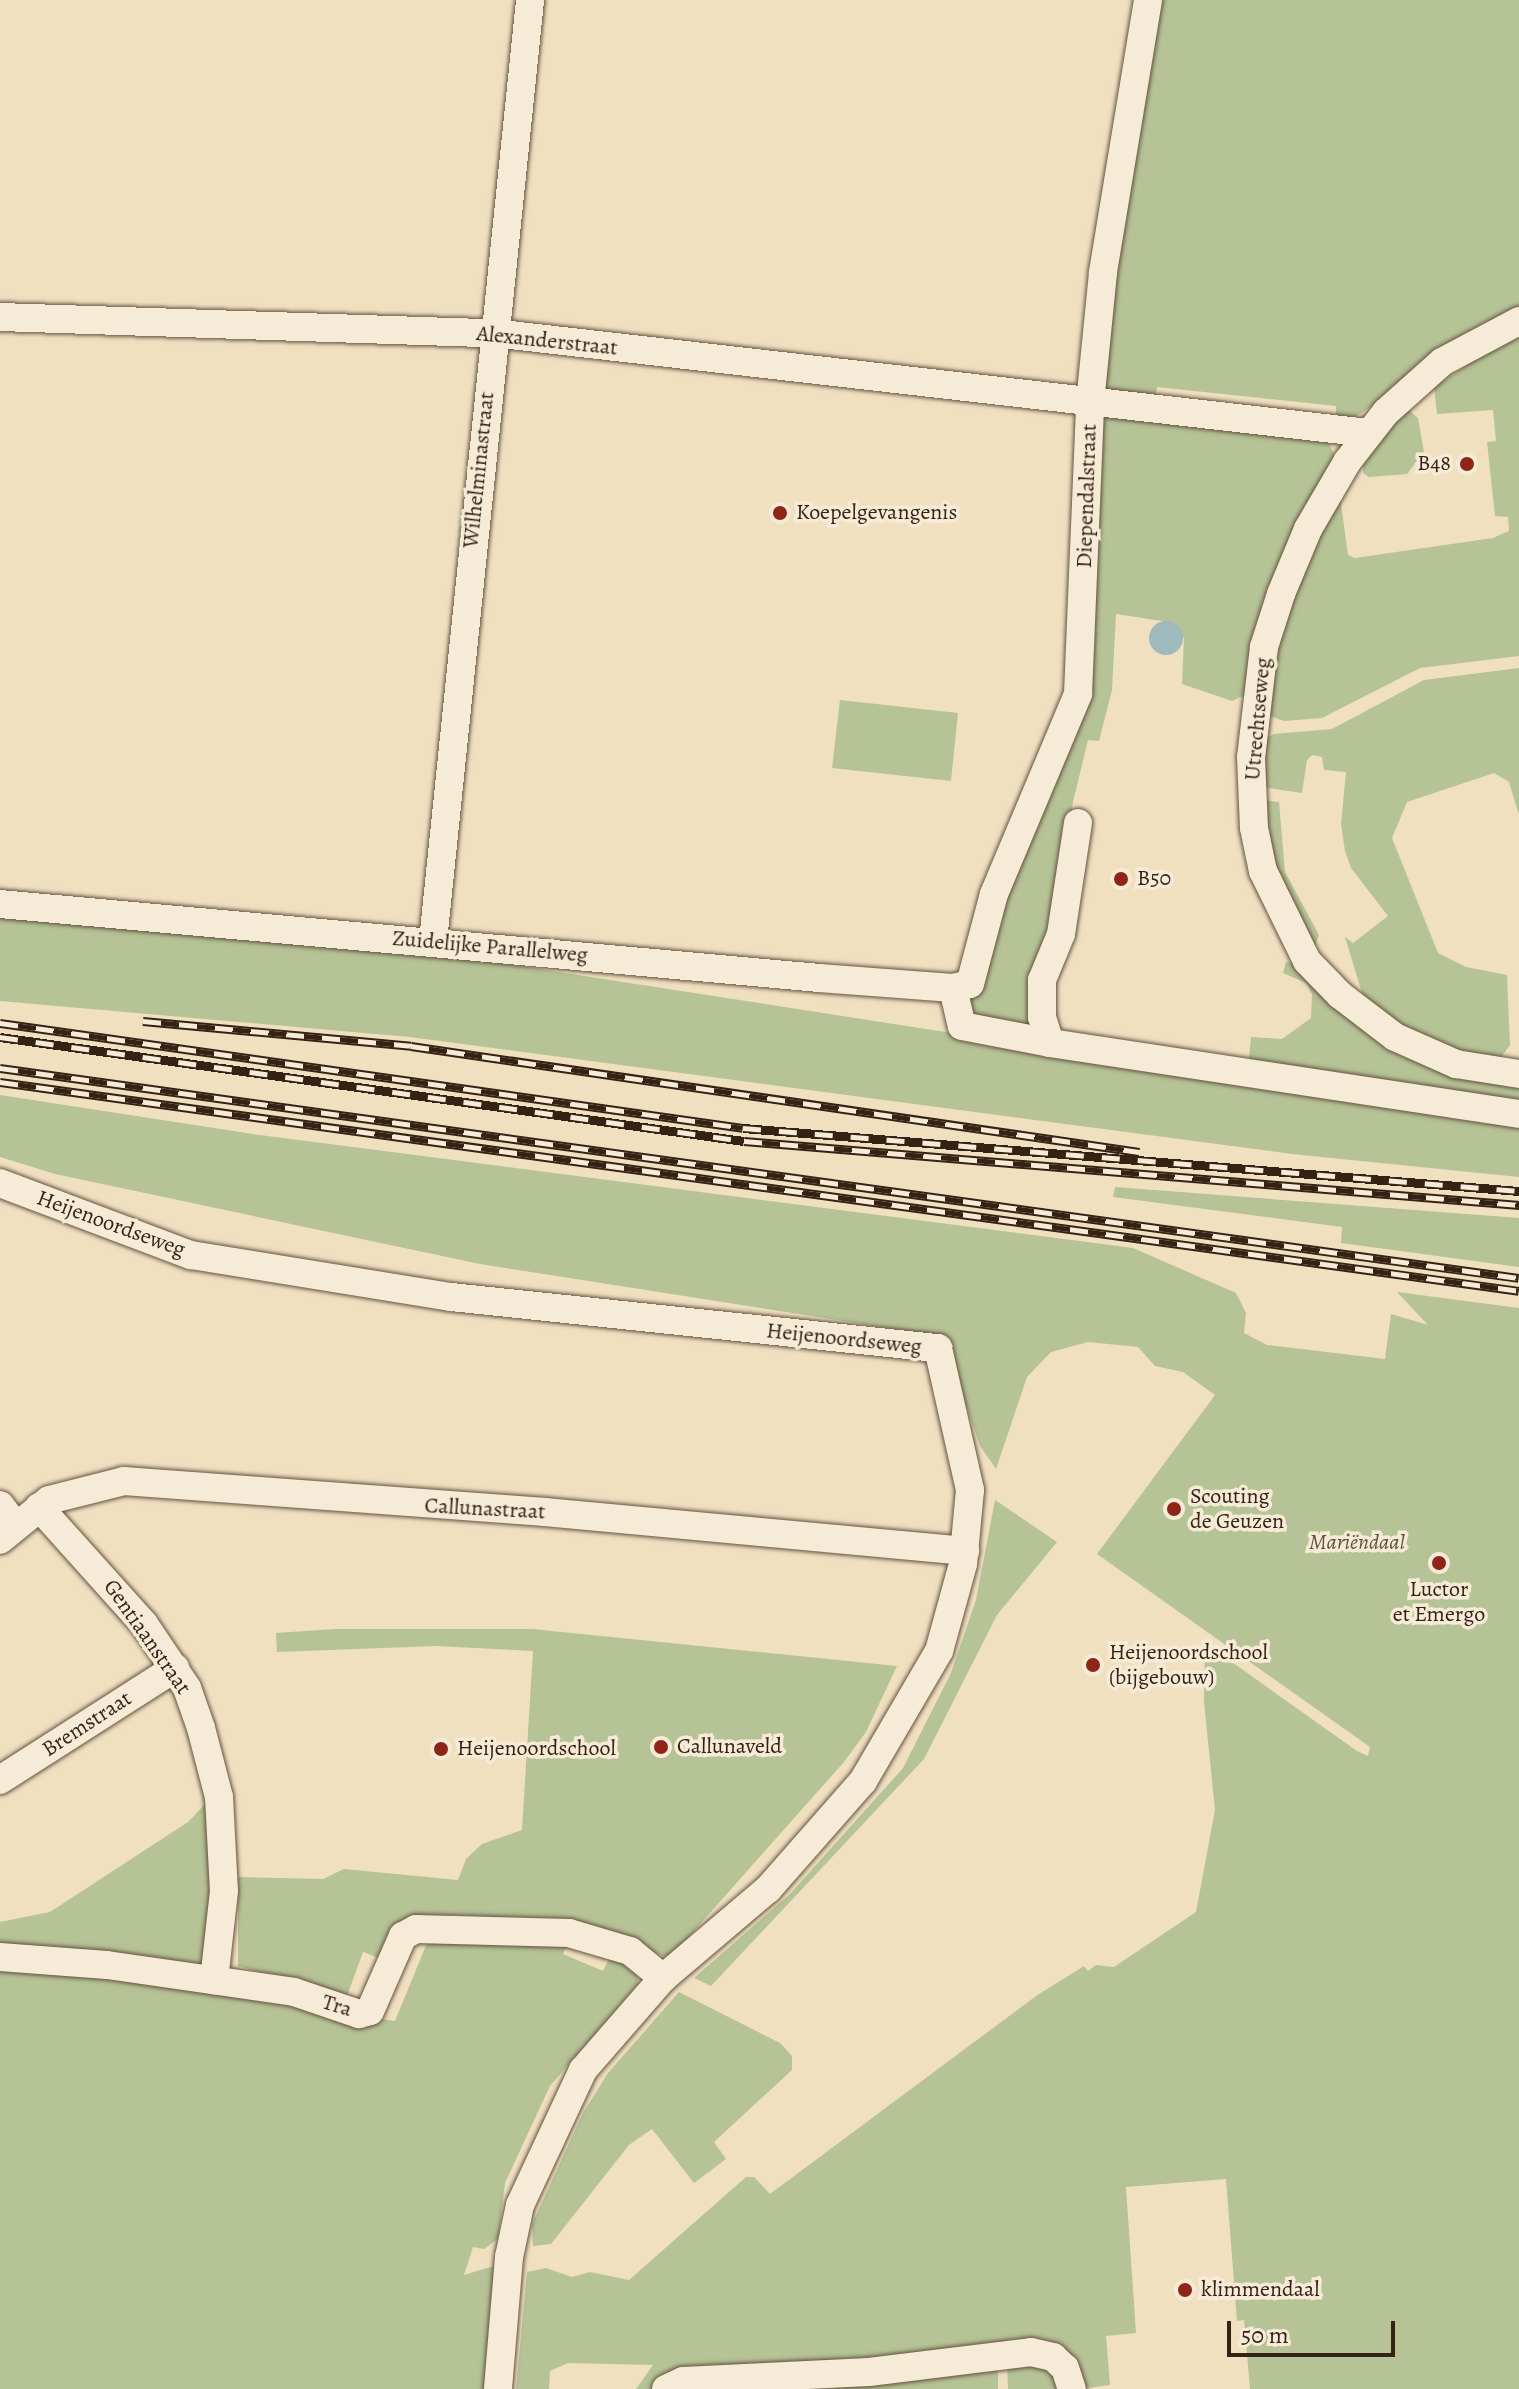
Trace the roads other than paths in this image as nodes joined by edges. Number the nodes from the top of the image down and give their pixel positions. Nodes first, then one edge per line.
1 (530, 0) edge
2 (1148, 0) edge
3 (0, 317) edge
4 (1519, 321) edge
5 (493, 333) junction
6 (1090, 403) junction
7 (1368, 433) junction
8 (1078, 823) dead end
9 (0, 904) edge
10 (433, 941) junction
11 (964, 982) junction
12 (1050, 1043) junction
13 (1519, 1074) edge
14 (1519, 1114) edge
15 (0, 1183) edge
16 (39, 1507) junction
17 (5, 1523) edge
18 (965, 1551) junction
19 (175, 1668) junction
20 (0, 1780) edge
21 (0, 1957) edge
22 (663, 1978) junction
23 (214, 1980) junction
24 (498, 2389) edge
25 (666, 2389) edge
26 (1072, 2389) edge

1 - 5 street, Wilhelminastraat
2 - 6 street, Diependalstraat
3 - 5 street, Alexanderstraat
4 - 7 street, Utrechtseweg
5 - 6 street, Alexanderstraat
5 - 10 street, Wilhelminastraat
6 - 7 street, Alexanderstraat
6 - 11 street, Diependalstraat
7 - 13 street, Utrechtseweg
8 - 12 street
9 - 10 street, Zuidelijke Parallelweg
10 - 11 street, Zuidelijke Parallelweg
11 - 12 street
12 - 14 street
15 - 18 street, Heijenoordseweg
16 - 17 street, Callunastraat
16 - 18 street, Callunastraat
16 - 19 street, Gentiaanstraat
18 - 22 street, Heijenoordseweg
19 - 20 street, Bremstraat
19 - 23 street, Gentiaanstraat
21 - 23 street, Tra
22 - 23 street, Tra
22 - 24 street, Heijenoordseweg
25 - 26 street

